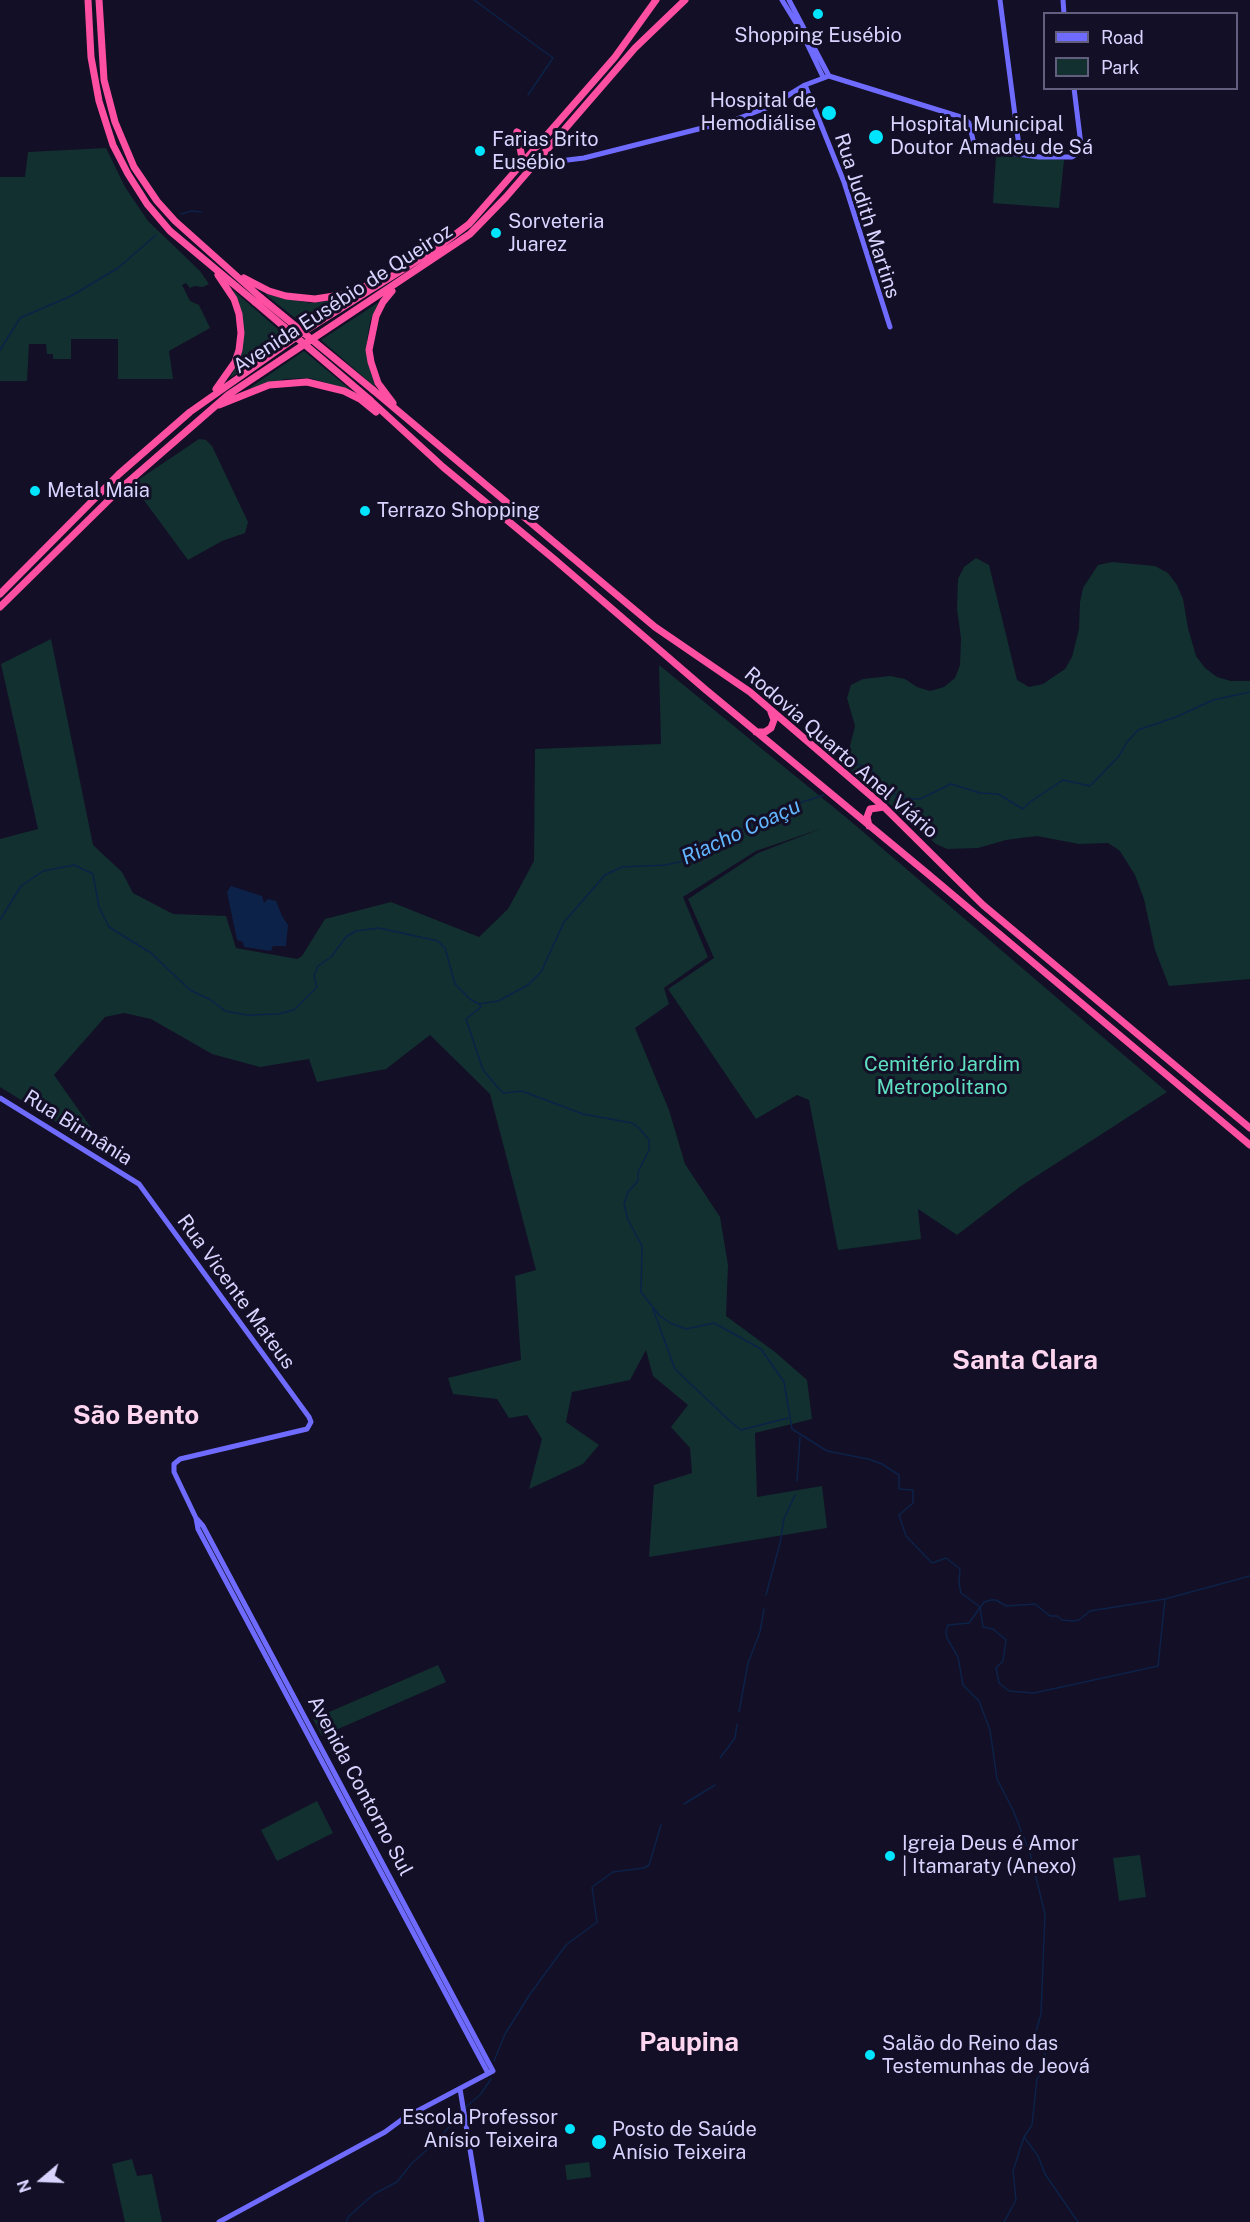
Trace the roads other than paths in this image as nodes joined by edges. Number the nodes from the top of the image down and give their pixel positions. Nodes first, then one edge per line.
1 (88, 0) edge
2 (99, 0) edge
3 (656, 0) edge
4 (782, 0) edge
5 (789, 0) edge
6 (1000, 0) edge
7 (683, 1) edge
8 (826, 77) junction
9 (805, 85) junction
10 (1074, 90) edge
11 (542, 141) junction
12 (1020, 154) junction
13 (537, 162) junction
14 (523, 163) junction
15 (222, 264) junction
16 (213, 268) junction
17 (403, 269) junction
18 (407, 278) junction
19 (258, 299) junction
20 (888, 326) dead end
21 (212, 408) junction
22 (190, 412) junction
23 (402, 414) junction
24 (412, 439) junction
25 (579, 562) junction
26 (571, 575) junction
27 (0, 594) edge
28 (0, 607) edge
29 (770, 710) junction
30 (756, 732) junction
31 (884, 807) junction
32 (869, 826) junction
33 (0, 1098) edge
34 (1250, 1129) edge
35 (1243, 1140) junction
36 (1250, 1145) edge
37 (139, 1184) joint
38 (309, 1417) joint
39 (460, 2089) junction
40 (219, 2222) edge
41 (482, 2222) edge

1 - 16 highway
2 - 15 highway
3 - 11 highway, Avenida Eusébio de Queiroz
4 - 8 street
5 - 8 street
6 - 12 street
7 - 13 highway, Avenida Eusébio de Queiroz
8 - 9 street
8 - 12 street
9 - 13 street
9 - 20 street, Rua Judith Martins
10 - 12 street
11 - 14 highway, Avenida Eusébio de Queiroz
11 - 14 highway
13 - 18 highway, Avenida Eusébio de Queiroz
14 - 17 highway, Avenida Eusébio de Queiroz
15 - 17 highway
15 - 19 highway
16 - 19 highway
16 - 22 highway
17 - 22 highway, Avenida Eusébio de Queiroz
18 - 21 highway, Avenida Eusébio de Queiroz
18 - 23 highway
19 - 23 highway, bridge
19 - 24 highway, bridge
21 - 24 highway
21 - 28 highway, Avenida Eusébio de Queiroz
22 - 27 highway, Avenida Eusébio de Queiroz
23 - 25 highway, Rodovia Quarto Anel Viário
24 - 26 highway, Rodovia Quarto Anel Viário
25 - 26 highway
25 - 29 highway, Rodovia Quarto Anel Viário
26 - 30 highway, Rodovia Quarto Anel Viário
29 - 30 highway
29 - 31 highway, Rodovia Quarto Anel Viário
30 - 32 highway, Rodovia Quarto Anel Viário
31 - 32 highway
31 - 34 highway, Rodovia Quarto Anel Viário
32 - 35 highway, Rodovia Quarto Anel Viário
33 - 37 street, Rua Birmânia
34 - 35 highway
35 - 36 highway, Rodovia Quarto Anel Viário
37 - 38 street, Rua Vicente Mateus
38 - 39 street, Avenida Contorno Sul
39 - 40 street
39 - 41 street

